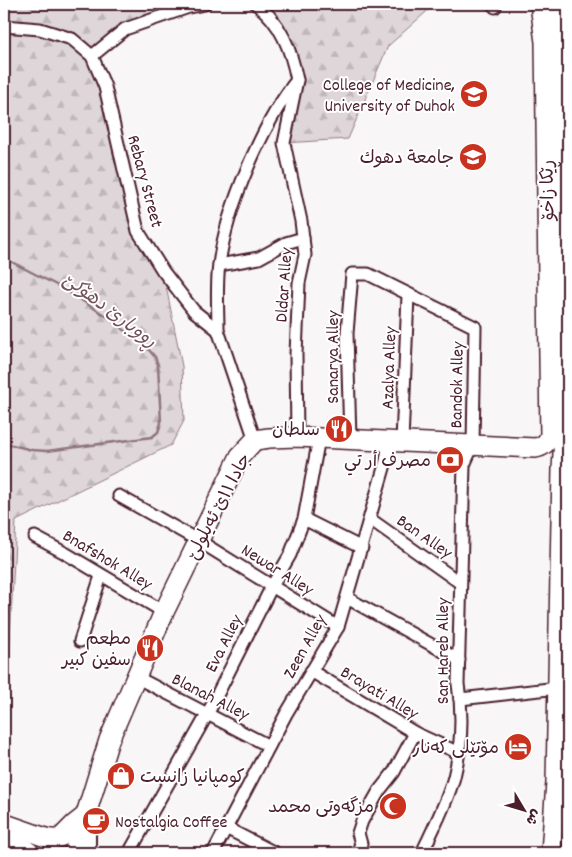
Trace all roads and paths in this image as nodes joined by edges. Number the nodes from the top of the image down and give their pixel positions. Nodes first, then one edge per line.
1 (205, 4) edge
2 (256, 4) edge
3 (540, 4) edge
4 (554, 4) edge
5 (4, 26) edge
6 (92, 56) junction
7 (297, 80) junction
8 (564, 140) edge
9 (303, 238) junction
10 (219, 265) junction
11 (408, 295) junction
12 (218, 330) junction
13 (550, 436) joint
14 (297, 437) junction
15 (319, 438) junction
16 (350, 439) junction
17 (255, 440) junction
18 (396, 441) junction
19 (473, 445) junction
20 (504, 446) junction
21 (119, 496) dead end
22 (304, 519) junction
23 (370, 519) junction
24 (561, 525) junction
25 (35, 537) dead end
26 (199, 541) junction
27 (362, 548) junction
28 (101, 576) junction
29 (459, 582) junction
30 (272, 586) junction
31 (347, 598) junction
32 (164, 612) junction
33 (338, 627) junction
34 (80, 641) dead end
35 (459, 660) junction
36 (310, 671) junction
37 (136, 677) junction
38 (558, 688) junction
39 (460, 699) junction
40 (208, 713) junction
41 (415, 733) junction
42 (269, 746) junction
43 (459, 753) junction
44 (556, 774) junction
45 (568, 807) edge
46 (88, 812) junction
47 (4, 823) edge
48 (226, 828) junction
49 (4, 836) edge
50 (31, 853) edge
51 (74, 853) edge
52 (89, 853) edge
53 (129, 853) edge
54 (213, 853) edge
55 (275, 853) edge
56 (357, 853) edge
57 (422, 853) edge
58 (551, 853) edge

1 - 6 street
2 - 7 street
3 - 13 highway, ڕێکا زاخۆ
4 - 8 highway, ڕێکا زاخۆ
5 - 6 street, Rebary Street
6 - 12 street, Rebary Street
7 - 9 street, Dldar Alley
7 - 10 street
8 - 24 highway, ڕێکا زاخۆ
9 - 10 street
9 - 14 street, Dldar Alley
10 - 12 street
11 - 16 street, Sanarya Alley
11 - 18 street, Azalya Alley
11 - 19 street, Bandok Alley
12 - 17 street
13 - 20 highway, جادا ١١ێ ئه‌یلولێ
14 - 15 highway, جادا ١١ێ ئه‌یلولێ
14 - 17 highway, جادا ١١ێ ئه‌یلولێ
15 - 16 highway, جادا ١١ێ ئه‌یلولێ
15 - 22 street, Eva Alley
16 - 18 highway, جادا ١١ێ ئه‌یلولێ
17 - 26 highway, جادا ١١ێ ئه‌یلولێ
18 - 19 highway, جادا ١١ێ ئه‌یلولێ
18 - 23 street, Zeen Alley
19 - 20 highway, جادا ١١ێ ئه‌یلولێ
19 - 29 street, San Hareb Alley
20 - 24 highway
21 - 26 street, Newar Alley
22 - 27 street
22 - 30 street, Eva Alley
23 - 27 street, Zeen Alley
23 - 29 street, Ban Alley
24 - 38 highway, ڕێکا زاخۆ
25 - 28 street, Bnafshok Alley
26 - 30 street, Newar Alley
26 - 32 highway, جادا ١١ێ ئه‌یلولێ
27 - 31 street, Zeen Alley
28 - 32 street, Bnafshok Alley
28 - 34 street
29 - 35 street, San Hareb Alley
30 - 33 street, Newar Alley
30 - 40 street, Eva Alley
31 - 33 street, Zeen Alley
31 - 35 street
32 - 37 highway, جادا ١١ێ ئه‌یلولێ
33 - 36 street, Zeen Alley
35 - 39 street, San Hareb Alley
36 - 41 street, Brayati Alley
36 - 42 street, Zeen Alley
37 - 40 street, Blanah Alley
37 - 46 highway, جادا ١١ێ ئه‌یلولێ
38 - 39 street
38 - 44 highway, ڕێکا زاخۆ
39 - 43 street, San Hareb Alley
40 - 42 street, Blanah Alley
40 - 53 street, Eva Alley
41 - 43 street, Brayati Alley
41 - 56 street
42 - 48 street, Zeen Alley
43 - 57 street, San Hareb Alley
44 - 45 street
44 - 58 highway, ڕێکا زاخۆ
46 - 47 main road
46 - 51 highway, جادا ١١ێ ئه‌یلولێ
46 - 52 street
48 - 54 street, Zeen Alley
48 - 55 street
49 - 50 main road

